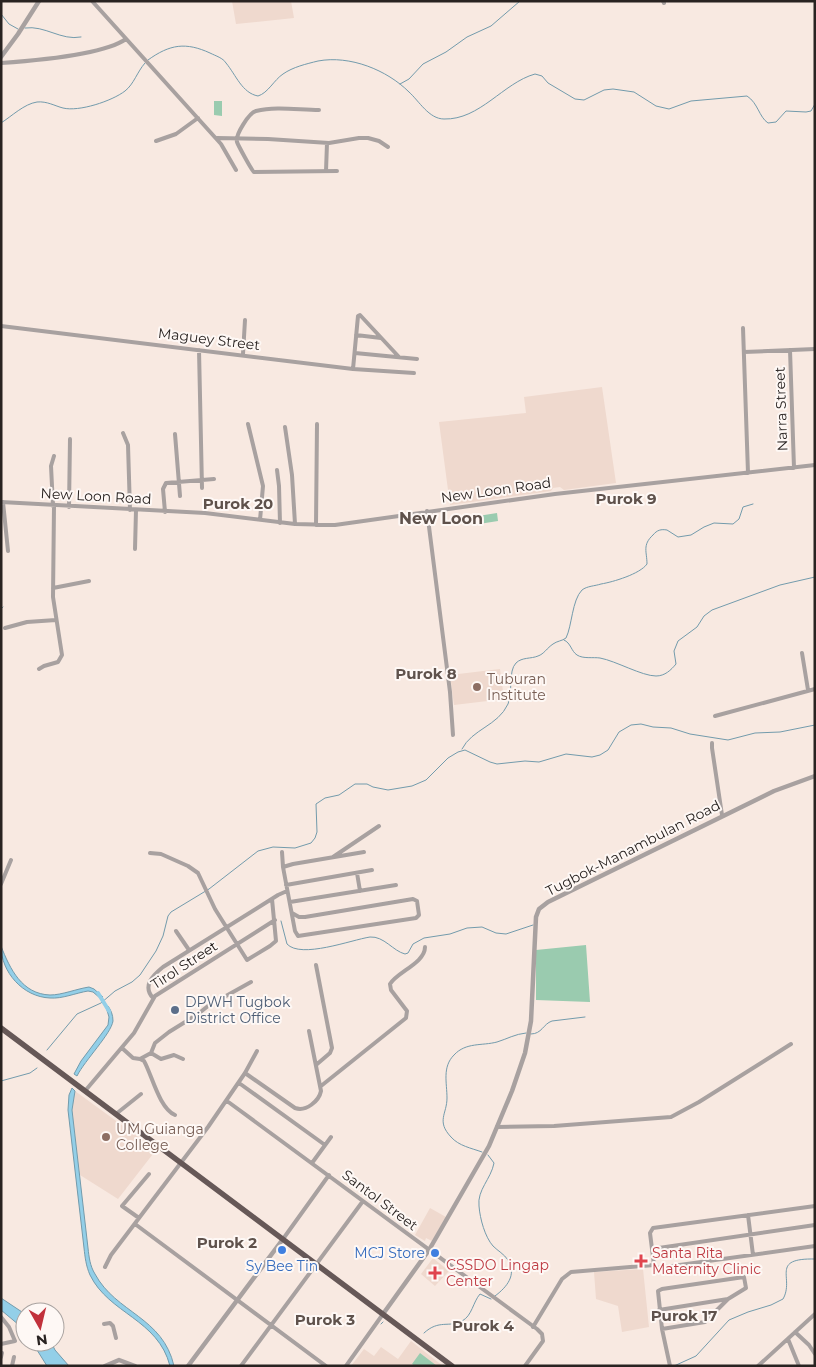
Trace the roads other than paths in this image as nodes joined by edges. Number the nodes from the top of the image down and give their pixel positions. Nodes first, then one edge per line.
1 (39, 1) edge
2 (92, 1) edge
3 (126, 39) junction
4 (1, 57) edge
5 (1, 63) edge
6 (319, 110) dead end
7 (198, 118) junction
8 (216, 138) junction
9 (236, 138) junction
10 (156, 141) dead end
11 (327, 143) junction
12 (388, 147) dead end
13 (236, 170) dead end
14 (326, 171) junction
15 (338, 171) dead end
16 (245, 320) dead end
17 (1, 326) edge
18 (743, 328) dead end
19 (356, 335) junction
20 (382, 338) junction
21 (815, 349) edge
22 (199, 350) junction
23 (790, 350) junction
24 (744, 352) junction
25 (355, 353) junction
26 (243, 354) junction
27 (399, 357) junction
28 (417, 359) dead end
29 (353, 369) junction
30 (414, 373) dead end
31 (248, 424) dead end
32 (317, 424) dead end
33 (285, 427) dead end
34 (123, 433) dead end
35 (175, 434) dead end
36 (70, 439) dead end
37 (54, 456) dead end
38 (815, 465) edge
39 (794, 468) junction
40 (277, 470) dead end
41 (748, 473) junction
42 (214, 479) dead end
43 (202, 480) junction
44 (179, 482) junction
45 (202, 488) dead end
46 (180, 496) dead end
47 (2, 502) edge
48 (53, 506) junction
49 (69, 506) junction
50 (130, 510) junction
51 (136, 510) junction
52 (427, 511) junction
53 (165, 512) junction
54 (260, 520) junction
55 (280, 523) junction
56 (295, 524) junction
57 (316, 525) junction
58 (135, 549) dead end
59 (8, 551) dead end
60 (90, 581) dead end
61 (53, 588) junction
62 (56, 620) junction
63 (5, 628) dead end
64 (802, 652) dead end
65 (39, 669) dead end
66 (815, 689) edge
67 (808, 690) junction
68 (715, 716) dead end
69 (453, 735) dead end
70 (712, 742) dead end
71 (815, 776) edge
72 (722, 815) junction
73 (379, 826) dead end
74 (282, 852) dead end
75 (364, 852) dead end
76 (150, 853) dead end
77 (332, 857) junction
78 (11, 860) dead end
79 (282, 867) junction
80 (372, 870) dead end
81 (357, 872) junction
82 (1, 884) edge
83 (286, 885) junction
84 (396, 885) dead end
85 (287, 891) junction
86 (360, 891) junction
87 (272, 898) junction
88 (290, 902) junction
89 (292, 913) junction
90 (274, 920) junction
91 (226, 928) junction
92 (176, 931) dead end
93 (236, 945) junction
94 (425, 947) dead end
95 (189, 950) junction
96 (316, 965) dead end
97 (251, 982) dead end
98 (153, 998) junction
99 (1, 1028) edge
100 (309, 1031) dead end
101 (791, 1044) dead end
102 (122, 1048) junction
103 (257, 1051) dead end
104 (150, 1053) junction
105 (140, 1059) junction
106 (183, 1059) dead end
107 (316, 1065) junction
108 (246, 1073) junction
109 (239, 1083) junction
110 (321, 1086) junction
111 (85, 1091) junction
112 (141, 1094) dead end
113 (226, 1101) junction
114 (116, 1114) junction
115 (175, 1115) dead end
116 (498, 1126) junction
117 (331, 1137) dead end
118 (325, 1145) junction
119 (181, 1163) junction
120 (312, 1163) junction
121 (149, 1174) dead end
122 (329, 1175) junction
123 (363, 1201) junction
124 (815, 1206) edge
125 (748, 1215) junction
126 (139, 1218) junction
127 (135, 1224) junction
128 (815, 1225) edge
129 (751, 1234) junction
130 (283, 1239) junction
131 (815, 1246) edge
132 (652, 1249) junction
133 (429, 1250) junction
134 (753, 1255) junction
135 (316, 1264) junction
136 (654, 1266) junction
137 (105, 1267) dead end
138 (728, 1299) junction
139 (237, 1300) junction
140 (660, 1310) junction
141 (383, 1314) junction
142 (815, 1314) edge
143 (1, 1317) edge
144 (104, 1324) dead end
145 (271, 1325) junction
146 (533, 1327) junction
147 (662, 1329) junction
148 (796, 1332) junction
149 (116, 1338) dead end
150 (788, 1339) junction
151 (1, 1344) edge
152 (815, 1354) edge
153 (14, 1357) dead end
154 (190, 1364) edge
155 (526, 1364) edge
156 (12, 1366) edge
157 (105, 1366) edge
158 (135, 1366) edge
159 (197, 1366) edge
160 (241, 1366) edge
161 (326, 1366) edge
162 (346, 1366) edge
163 (452, 1366) edge
164 (533, 1366) edge
165 (670, 1366) edge
166 (758, 1366) edge
167 (799, 1366) edge

1 - 4 street
2 - 3 street
3 - 5 street
3 - 7 street
6 - 9 street
7 - 8 street
7 - 10 street
8 - 9 street
8 - 13 street
9 - 11 street
9 - 14 street
11 - 12 street
11 - 14 street
14 - 15 street
16 - 26 street
17 - 22 street, Maguey Street
18 - 24 street
19 - 20 street
19 - 20 street
19 - 25 street
20 - 27 street
21 - 23 street
22 - 26 street, Maguey Street
22 - 43 street
23 - 24 street
23 - 39 street, Narra Street
24 - 41 street
25 - 27 street
25 - 29 street
26 - 29 street, Maguey Street
27 - 28 street
29 - 30 street, Maguey Street
31 - 54 street
32 - 57 street
33 - 56 street
34 - 50 street
35 - 44 street
36 - 49 street
37 - 48 street
38 - 39 street, New Loon Road
39 - 41 street, New Loon Road
40 - 55 street
41 - 52 street, New Loon Road
42 - 43 street
43 - 44 street
43 - 45 street
44 - 46 street
44 - 53 street
47 - 48 street, New Loon Road
47 - 59 street
48 - 49 street, New Loon Road
48 - 61 street
49 - 50 street, New Loon Road
50 - 51 street, New Loon Road
51 - 53 street, New Loon Road
51 - 58 street
52 - 57 street, New Loon Road
52 - 69 street
53 - 54 street, New Loon Road
54 - 55 street, New Loon Road
55 - 56 street, New Loon Road
56 - 57 street, New Loon Road
60 - 61 street
61 - 62 street
62 - 63 street
62 - 65 street
64 - 67 street
66 - 67 street
67 - 68 street
70 - 72 street
71 - 72 street, Tugbok-Manambulan Road
72 - 116 street, Tugbok-Manambulan Road
73 - 77 street
74 - 79 street
75 - 77 street
76 - 91 street
77 - 79 street
78 - 82 street
79 - 83 street
80 - 81 street
81 - 83 street
81 - 86 street
83 - 85 street
84 - 86 street
85 - 87 street
85 - 88 street
86 - 88 street
87 - 90 street
87 - 91 street
88 - 89 street
89 - 89 street
90 - 93 street, Tirol Street
90 - 93 street
91 - 93 street
91 - 95 street
92 - 95 street
93 - 98 street, Tirol Street
94 - 110 street
95 - 98 street
96 - 107 street
97 - 104 street
98 - 102 street, Tirol Street
99 - 111 highway
100 - 107 street
101 - 116 street
102 - 105 street
102 - 111 street, Tirol Street
103 - 108 street
104 - 105 street
104 - 106 street
105 - 115 street
107 - 110 street
108 - 109 street
108 - 110 street
109 - 113 street
109 - 118 street
111 - 114 highway
112 - 114 street
113 - 119 street
113 - 120 street, Santol Street
114 - 119 highway
116 - 133 street, Tugbok-Manambulan Road
117 - 118 street
118 - 120 street
119 - 126 street
119 - 130 highway
120 - 122 street, Santol Street
121 - 126 street
122 - 123 street, Santol Street
122 - 130 street
123 - 133 street, Santol Street
123 - 135 street
124 - 125 street
125 - 129 street
125 - 132 street
126 - 127 street
127 - 137 street
127 - 139 street
128 - 129 street
129 - 132 street
129 - 134 street
130 - 135 highway
130 - 139 street
131 - 134 street
132 - 136 street
133 - 141 street, Tugbok-Manambulan Road
133 - 146 street, Santol Street
134 - 136 street
135 - 141 highway
135 - 145 street
136 - 146 street
138 - 140 street
138 - 140 street
138 - 147 street
139 - 145 street
139 - 154 street
140 - 147 street
141 - 162 street
141 - 163 highway
142 - 148 street
143 - 151 street
144 - 149 street
145 - 160 street
145 - 161 street
146 - 155 street, Santol Street
147 - 165 street
148 - 150 street
148 - 152 street
150 - 166 street
150 - 167 street
153 - 156 street
154 - 159 street
155 - 164 street
157 - 158 street

